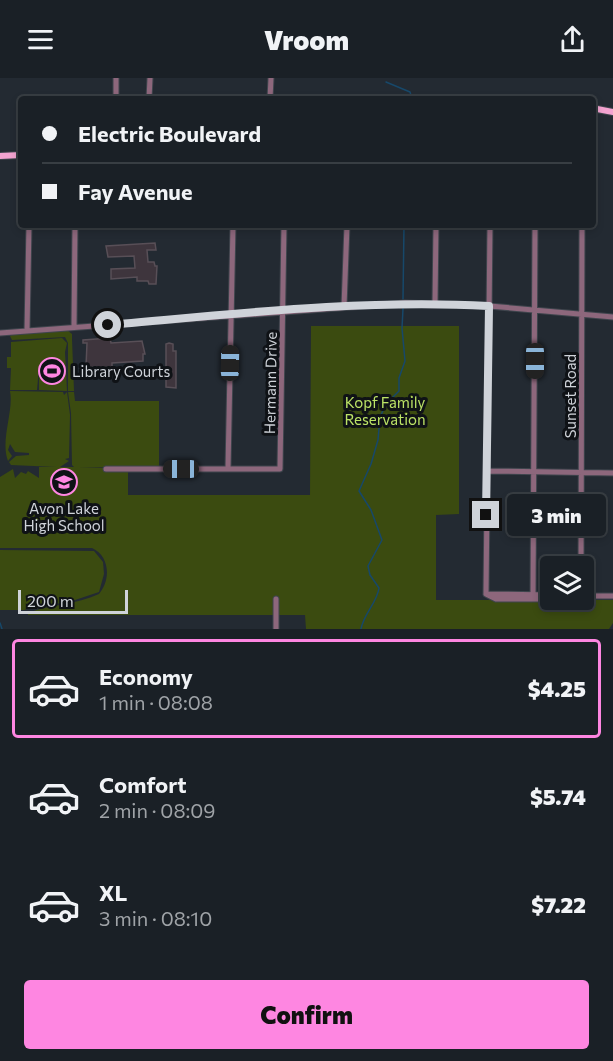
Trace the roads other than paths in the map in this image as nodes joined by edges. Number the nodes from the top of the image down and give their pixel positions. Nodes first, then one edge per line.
1 (116, 78) edge
2 (150, 78) edge
3 (271, 78) edge
4 (116, 96) edge
5 (149, 96) edge
6 (270, 96) edge
7 (596, 109) edge
8 (613, 112) edge
9 (18, 155) edge
10 (0, 156) edge
11 (29, 228) edge
12 (75, 228) edge
13 (232, 228) edge
14 (284, 228) edge
15 (347, 228) edge
16 (435, 228) edge
17 (490, 228) edge
18 (535, 228) edge
19 (582, 228) edge
20 (435, 303) junction
21 (489, 306) junction
22 (344, 307) junction
23 (535, 310) junction
24 (283, 311) junction
25 (582, 314) junction
26 (231, 315) junction
27 (613, 316) edge
28 (74, 327) junction
29 (27, 331) junction
30 (0, 333) edge
31 (228, 468) junction
32 (106, 469) dead end
33 (487, 471) junction
34 (534, 472) junction
35 (582, 472) junction
36 (613, 473) edge
37 (581, 556) edge
38 (594, 596) edge
39 (613, 596) edge
40 (533, 597) junction
41 (540, 597) edge
42 (276, 599) dead end
43 (276, 629) edge

1 - 4 street
2 - 5 street
3 - 6 street
7 - 8 main road
9 - 10 main road
11 - 29 street
12 - 28 street
13 - 26 street
14 - 24 street, Hermann Drive
15 - 22 street
16 - 20 street
17 - 21 street
18 - 23 street
19 - 25 street, Sunset Road
20 - 21 street
20 - 22 street
21 - 23 street
21 - 33 street
22 - 24 street
23 - 25 street
23 - 34 street
24 - 26 street
24 - 31 street, Hermann Drive
25 - 27 street
25 - 35 street, Sunset Road
26 - 28 street
26 - 31 street
28 - 29 street
29 - 30 street
31 - 32 street
33 - 34 street
33 - 40 street
34 - 35 street
34 - 40 street
35 - 36 street
35 - 37 street, Sunset Road
38 - 39 street
40 - 41 street
42 - 43 street

